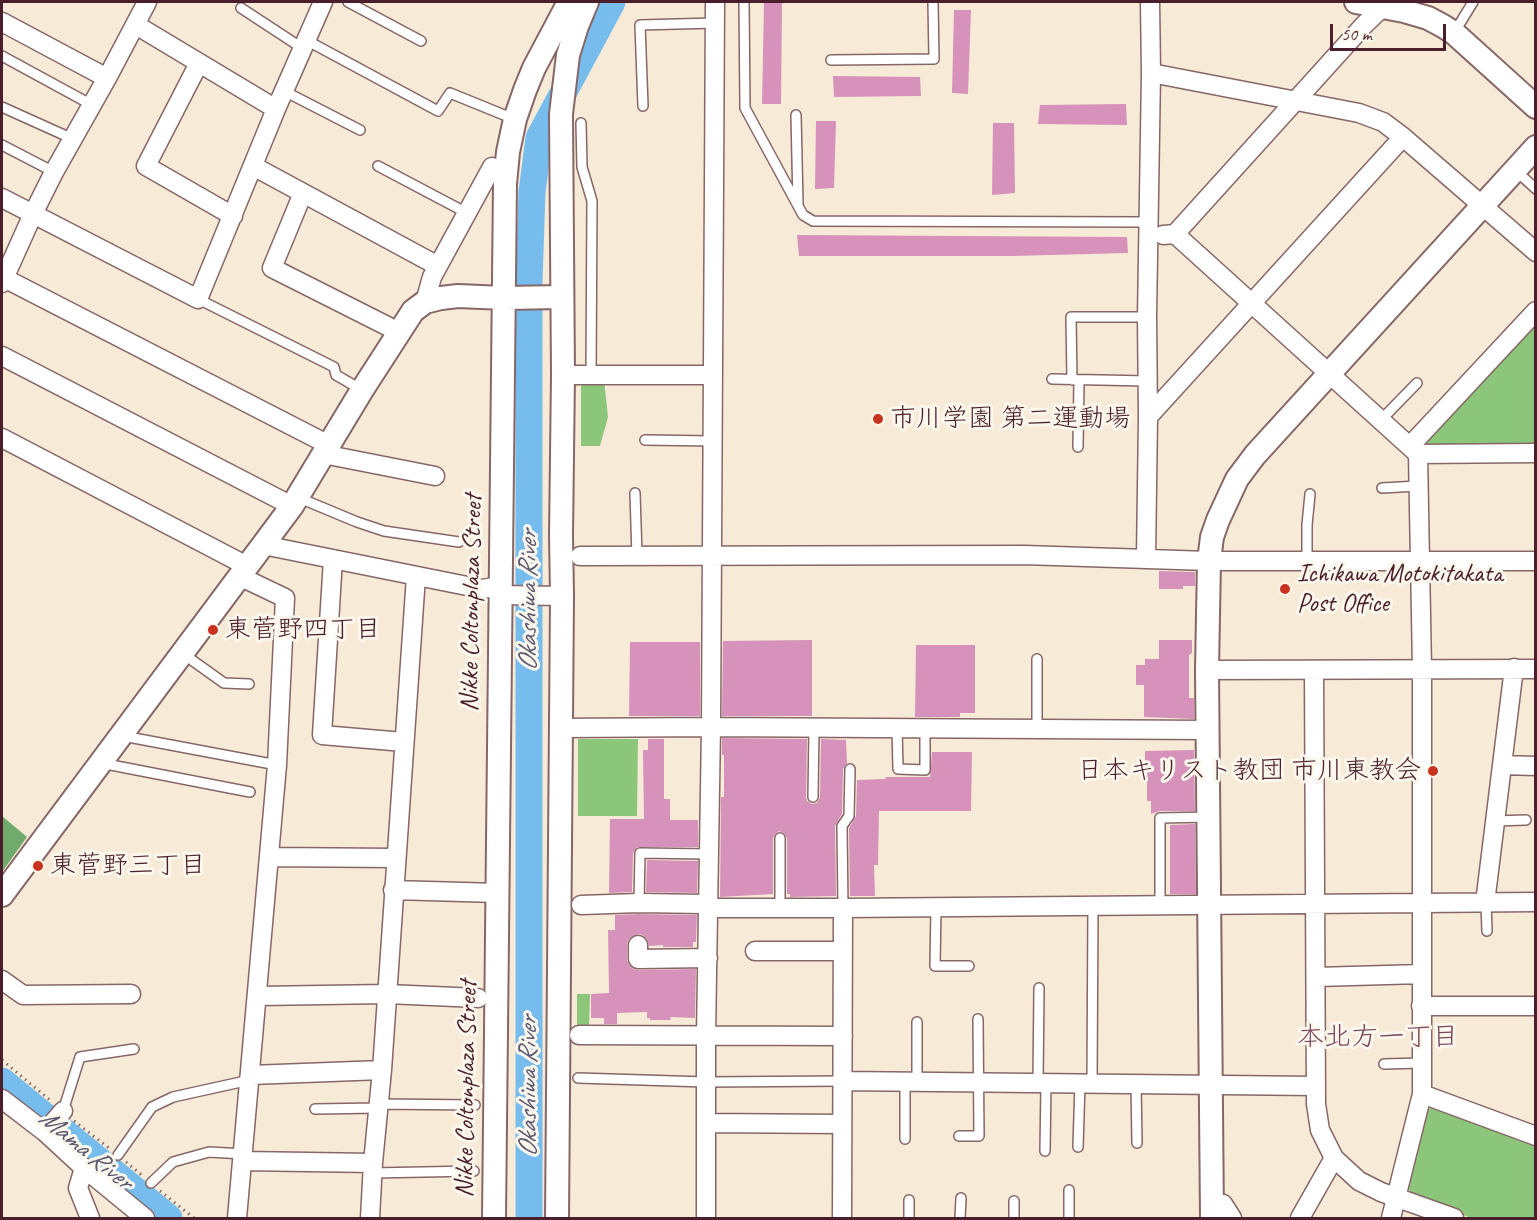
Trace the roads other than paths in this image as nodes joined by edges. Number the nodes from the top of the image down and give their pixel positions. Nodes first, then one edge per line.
1 (147, 2) edge
2 (323, 2) edge
3 (348, 2) edge
4 (569, 2) edge
5 (587, 2) edge
6 (716, 2) edge
7 (744, 2) edge
8 (933, 2) edge
9 (1150, 2) edge
10 (1356, 2) edge
11 (1473, 2) edge
12 (1385, 4) edge
13 (241, 8) dead end
14 (2, 22) edge
15 (715, 23) junction
16 (136, 25) junction
17 (1454, 33) junction
18 (421, 41) dead end
19 (304, 44) junction
20 (2, 56) edge
21 (831, 60) dead end
22 (199, 63) junction
23 (1151, 73) junction
24 (107, 78) junction
25 (284, 91) junction
26 (1296, 101) junction
27 (92, 105) junction
28 (643, 106) dead end
29 (2, 107) edge
30 (1536, 107) edge
31 (276, 109) junction
32 (796, 115) dead end
33 (515, 119) junction
34 (581, 123) dead end
35 (360, 130) dead end
36 (1403, 136) junction
37 (72, 139) junction
38 (2, 145) edge
39 (1536, 147) edge
40 (253, 166) junction
41 (378, 166) dead end
42 (492, 167) dead end
43 (1515, 170) junction
44 (54, 172) junction
45 (1536, 189) edge
46 (303, 193) junction
47 (2, 198) edge
48 (1483, 205) junction
49 (798, 207) junction
50 (468, 213) junction
51 (33, 214) junction
52 (233, 216) junction
53 (1149, 229) junction
54 (1175, 234) junction
55 (1536, 252) edge
56 (438, 266) junction
57 (2, 279) edge
58 (557, 297) junction
59 (510, 298) junction
60 (198, 299) junction
61 (425, 302) junction
62 (1251, 303) junction
63 (1536, 311) edge
64 (1147, 317) junction
65 (399, 332) junction
66 (2, 356) edge
67 (1328, 373) junction
68 (563, 375) junction
69 (591, 375) junction
70 (713, 375) junction
71 (1052, 379) dead end
72 (1076, 380) junction
73 (1148, 381) junction
74 (1417, 383) dead end
75 (362, 390) junction
76 (1148, 417) junction
77 (1381, 420) junction
78 (2, 438) edge
79 (645, 440) dead end
80 (712, 441) junction
81 (1078, 447) dead end
82 (326, 449) junction
83 (1414, 450) junction
84 (1536, 453) edge
85 (435, 476) dead end
86 (1418, 486) junction
87 (1382, 488) dead end
88 (635, 493) dead end
89 (1310, 494) dead end
90 (295, 501) junction
91 (459, 542) dead end
92 (263, 545) junction
93 (580, 556) dead end
94 (637, 556) junction
95 (712, 556) junction
96 (1146, 558) junction
97 (333, 559) junction
98 (1209, 561) junction
99 (1307, 561) junction
100 (1536, 561) edge
101 (1419, 562) junction
102 (243, 571) junction
103 (416, 576) junction
104 (501, 590) junction
105 (562, 597) junction
106 (182, 653) junction
107 (1037, 659) dead end
108 (1514, 668) junction
109 (1422, 669) junction
110 (1536, 669) edge
111 (1207, 670) junction
112 (1314, 670) junction
113 (249, 684) dead end
114 (711, 727) junction
115 (561, 728) junction
116 (814, 728) junction
117 (897, 728) junction
118 (925, 728) junction
119 (1037, 729) junction
120 (1208, 730) junction
121 (120, 735) junction
122 (404, 742) junction
123 (106, 754) junction
124 (278, 765) junction
125 (1502, 765) junction
126 (1536, 766) edge
127 (850, 769) dead end
128 (250, 792) dead end
129 (813, 797) dead end
130 (1209, 817) junction
131 (1526, 820) dead end
132 (1495, 821) junction
133 (780, 838) dead end
134 (709, 854) junction
135 (270, 857) junction
136 (396, 858) junction
137 (393, 890) junction
138 (498, 893) junction
139 (2, 895) edge
140 (1536, 902) edge
141 (639, 903) junction
142 (1422, 903) junction
143 (1486, 903) junction
144 (1316, 904) junction
145 (581, 905) dead end
146 (1093, 905) junction
147 (1160, 905) junction
148 (1210, 905) junction
149 (936, 907) junction
150 (708, 908) junction
151 (780, 908) junction
152 (843, 908) junction
153 (1487, 931) dead end
154 (638, 945) dead end
155 (756, 951) dead end
156 (843, 951) junction
157 (708, 958) junction
158 (969, 966) dead end
159 (1422, 974) junction
160 (1316, 977) junction
161 (2, 980) edge
162 (1039, 988) dead end
163 (131, 994) dead end
164 (387, 994) junction
165 (258, 996) junction
166 (478, 998) dead end
167 (1421, 1006) junction
168 (1536, 1006) edge
169 (978, 1018) dead end
170 (917, 1022) dead end
171 (579, 1035) dead end
172 (706, 1036) junction
173 (843, 1036) junction
174 (134, 1049) dead end
175 (1421, 1063) junction
176 (1384, 1064) dead end
177 (382, 1070) junction
178 (250, 1078) junction
179 (578, 1078) dead end
180 (843, 1081) junction
181 (706, 1082) junction
182 (911, 1082) junction
183 (978, 1083) junction
184 (1042, 1083) junction
185 (1086, 1083) junction
186 (1136, 1084) junction
187 (1212, 1085) junction
188 (1316, 1086) junction
189 (1422, 1094) junction
190 (2, 1099) edge
191 (475, 1105) dead end
192 (379, 1106) junction
193 (315, 1109) dead end
194 (63, 1111) joint
195 (706, 1123) junction
196 (842, 1124) junction
197 (45, 1132) junction
198 (959, 1136) dead end
199 (1536, 1136) edge
200 (905, 1139) dead end
201 (1137, 1143) dead end
202 (1078, 1147) dead end
203 (1045, 1150) dead end
204 (117, 1155) road end
205 (244, 1157) junction
206 (1334, 1158) junction
207 (84, 1168) junction
208 (373, 1168) junction
209 (474, 1171) dead end
210 (151, 1184) road end
211 (1069, 1190) dead end
212 (1397, 1197) junction
213 (961, 1198) dead end
214 (909, 1200) dead end
215 (1014, 1201) dead end
216 (1213, 1211) edge
217 (90, 1218) edge
218 (145, 1218) edge
219 (237, 1218) edge
220 (370, 1218) edge
221 (494, 1218) edge
222 (557, 1218) edge
223 (706, 1218) edge
224 (842, 1218) edge
225 (909, 1218) edge
226 (960, 1218) edge
227 (1014, 1218) edge
228 (1068, 1218) edge
229 (1232, 1218) edge
230 (1300, 1218) edge
231 (1391, 1218) edge
232 (1455, 1218) edge

1 - 16 street
2 - 19 street
3 - 18 lane
4 - 33 street, Nikke Coltonplaza Street
5 - 58 street
6 - 15 street
7 - 49 lane
8 - 21 lane
9 - 23 street
10 - 12 street
11 - 17 lane
12 - 17 street
12 - 26 street
13 - 19 lane
14 - 24 street
15 - 28 lane
15 - 70 street
16 - 22 street
16 - 24 street
17 - 30 street
19 - 25 street
19 - 33 lane
20 - 27 lane
22 - 31 street
22 - 52 street
23 - 26 street
23 - 53 street
24 - 27 street
25 - 31 street
25 - 35 lane
26 - 36 street
26 - 54 street
27 - 37 street
29 - 37 lane
31 - 40 street
32 - 49 lane
33 - 59 street, Nikke Coltonplaza Street
34 - 69 lane
36 - 48 street
36 - 62 street
37 - 44 street
38 - 44 lane
39 - 43 street
40 - 46 street
40 - 52 street
41 - 50 lane
42 - 50 street
43 - 45 lane
43 - 48 street
44 - 51 street
46 - 56 street
46 - 65 street
47 - 51 street
48 - 55 street
48 - 67 street
49 - 53 lane
50 - 56 street
51 - 57 street
51 - 60 street
52 - 60 street
53 - 54 street
53 - 64 street
54 - 62 street
56 - 61 street
57 - 82 street
58 - 59 street
58 - 68 street
59 - 61 street
59 - 104 street, Nikke Coltonplaza Street
60 - 75 lane
61 - 65 street
62 - 67 street
62 - 76 street
63 - 83 street
64 - 72 lane
64 - 73 street
65 - 75 street
66 - 90 street
67 - 77 street
67 - 98 street
68 - 69 street
68 - 105 street
69 - 70 street
70 - 80 street
71 - 72 lane
72 - 73 lane
72 - 81 lane
73 - 76 street
74 - 77 lane
75 - 82 street
76 - 96 street
77 - 83 street
78 - 102 street
79 - 80 lane
80 - 95 street
82 - 85 street
82 - 90 street
83 - 84 street
83 - 86 street
86 - 87 lane
86 - 101 street
88 - 94 lane
89 - 99 lane
90 - 91 lane
90 - 92 street
92 - 97 street
92 - 102 street
93 - 94 street
94 - 95 street
95 - 96 street
95 - 114 street
96 - 98 street
97 - 103 street
97 - 122 street
98 - 99 street
98 - 111 street
99 - 101 street
100 - 101 street
101 - 109 street
102 - 106 street
102 - 124 street
103 - 104 street
103 - 122 street
104 - 105 street
104 - 138 street, Nikke Coltonplaza Street
105 - 115 street
106 - 113 lane
106 - 121 street
107 - 119 lane
108 - 109 street
108 - 110 street
108 - 125 street
109 - 112 street
109 - 142 street
111 - 112 street
111 - 120 street
112 - 144 street
114 - 115 street
114 - 116 street
114 - 134 street
115 - 222 street
116 - 117 street
116 - 129 lane
117 - 118 street
117 - 118 lane
118 - 119 street
119 - 120 street
120 - 130 street
121 - 123 street
121 - 124 lane
122 - 136 street
123 - 128 lane
123 - 139 street
124 - 135 street
125 - 126 street
125 - 132 street
127 - 152 lane
130 - 147 lane
130 - 148 street
131 - 132 lane
132 - 143 street
133 - 151 lane
134 - 141 lane
134 - 150 street
135 - 136 street
135 - 165 street
136 - 137 street
137 - 138 street
137 - 164 street
138 - 221 street, Nikke Coltonplaza Street
140 - 143 street
141 - 145 street
141 - 150 street
142 - 143 street
142 - 144 street
142 - 159 street
143 - 153 lane
144 - 148 street
144 - 160 street
146 - 147 street
146 - 149 street
146 - 185 lane
147 - 148 street
148 - 187 street
149 - 152 street
149 - 158 lane
150 - 151 street
150 - 157 street
151 - 152 street
152 - 156 street
154 - 157 street
155 - 156 street
156 - 173 street
157 - 172 street
159 - 160 street
159 - 167 street
160 - 188 street
161 - 163 street
162 - 184 lane
164 - 165 street
164 - 166 street
164 - 177 street
165 - 178 street
167 - 168 street
167 - 175 street
169 - 183 lane
170 - 182 lane
171 - 172 street
172 - 173 street
172 - 181 street
173 - 180 street
174 - 194 lane
175 - 176 lane
175 - 189 street
177 - 178 street
177 - 192 street
178 - 204 lane
178 - 205 street
179 - 181 lane
180 - 181 lane
180 - 182 street
180 - 196 street
181 - 195 street
182 - 183 street
182 - 200 lane
183 - 184 street
183 - 198 lane
184 - 185 street
184 - 203 lane
185 - 186 street
185 - 202 lane
186 - 187 street
186 - 201 lane
187 - 188 street
187 - 216 street
188 - 206 street
189 - 199 street
189 - 212 street
190 - 197 street
191 - 192 lane
192 - 193 lane
192 - 208 street
194 - 197 street
195 - 196 street
195 - 223 street
196 - 224 street
197 - 207 street
205 - 208 street
205 - 210 lane
205 - 219 street
206 - 212 street
206 - 230 street
207 - 217 street
207 - 218 street
208 - 209 lane
208 - 220 street
211 - 228 lane
212 - 231 street
212 - 232 street
213 - 226 lane
214 - 225 lane
215 - 227 lane
216 - 229 street

